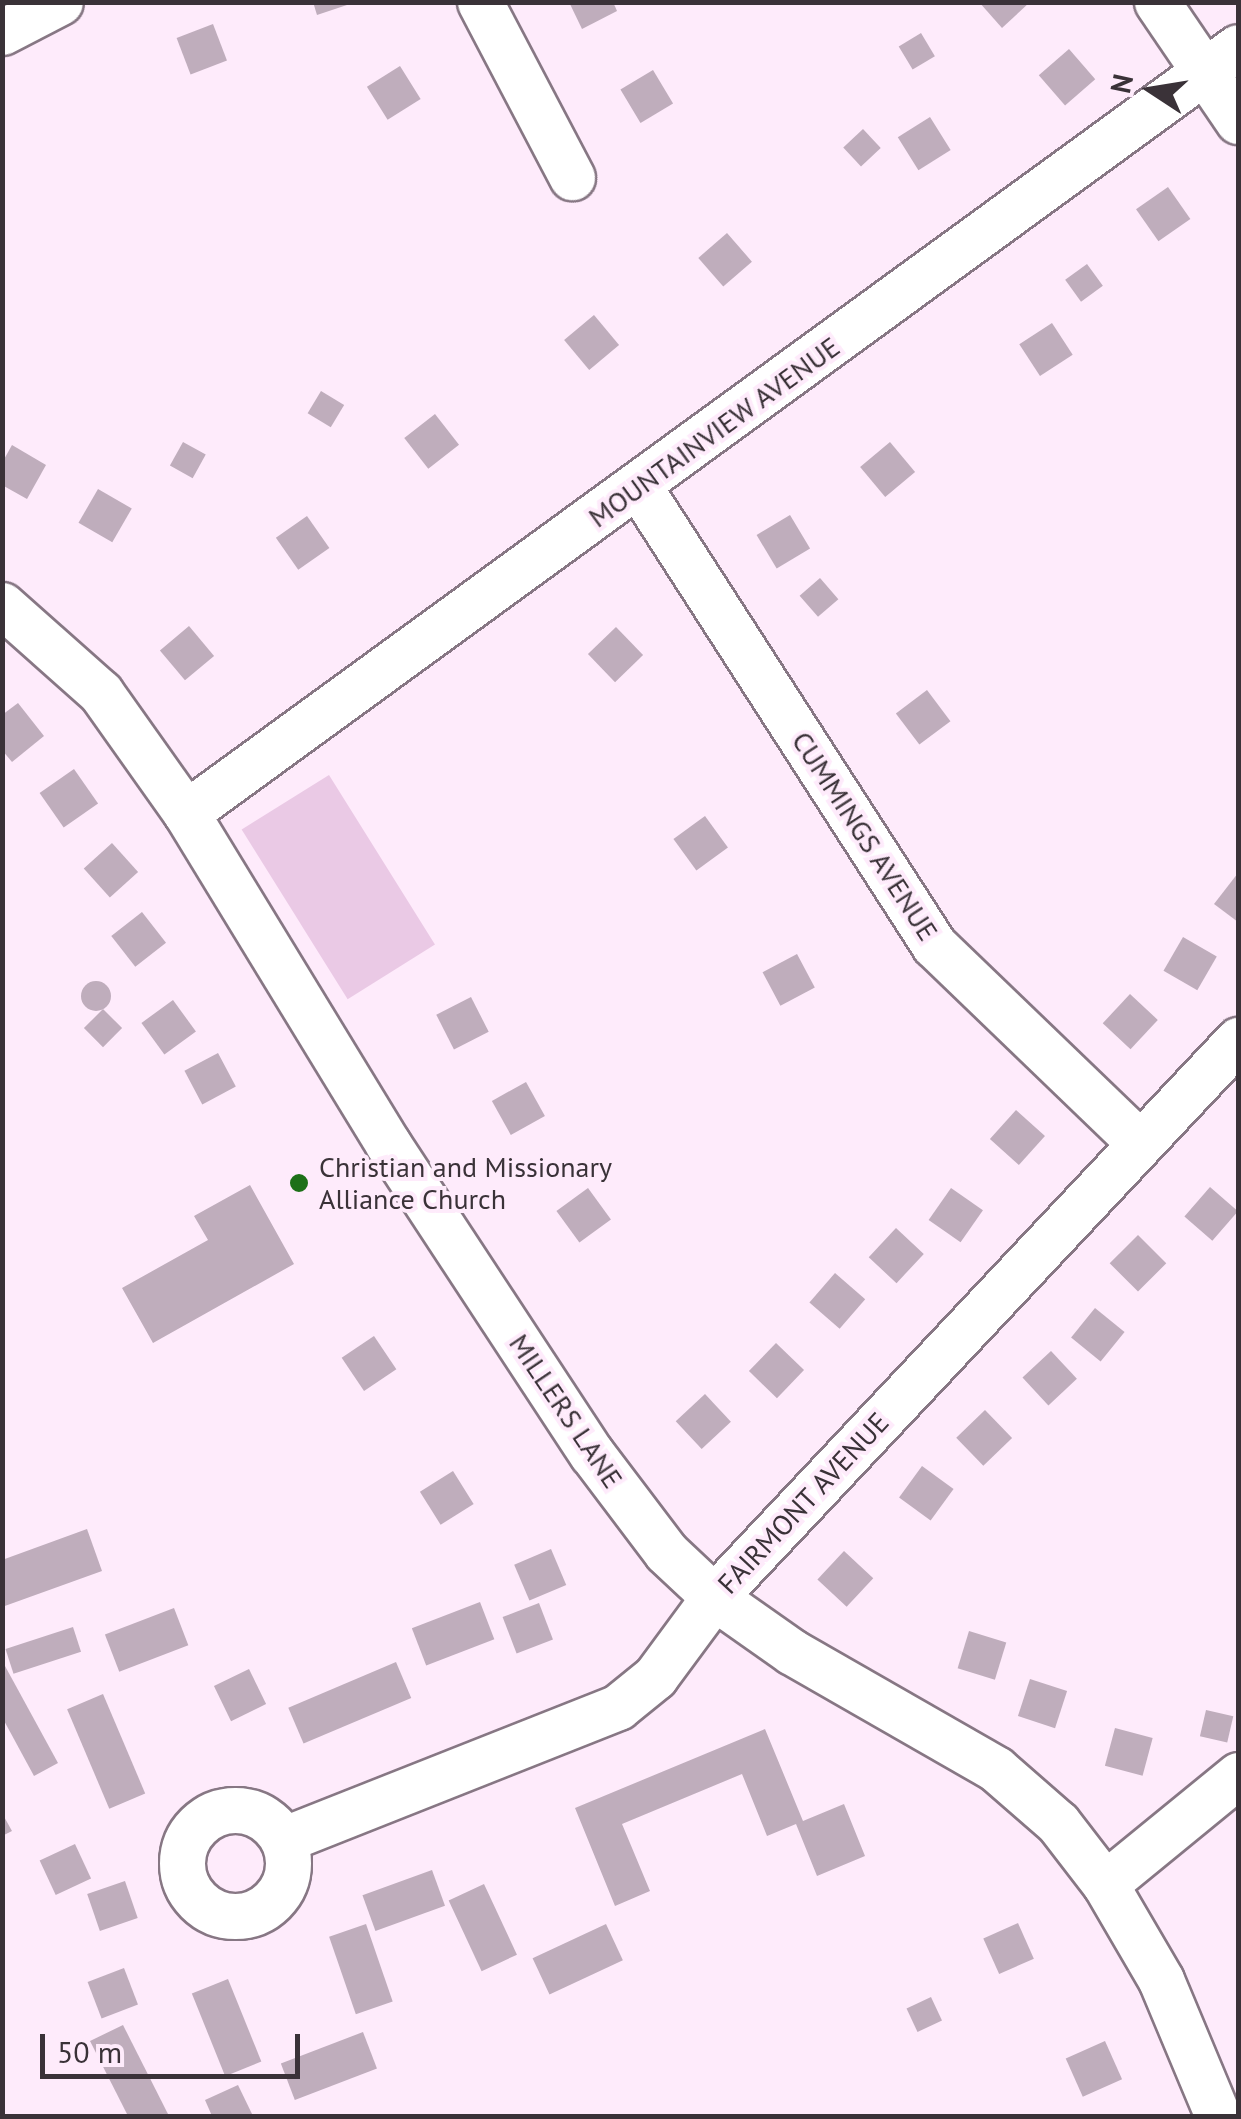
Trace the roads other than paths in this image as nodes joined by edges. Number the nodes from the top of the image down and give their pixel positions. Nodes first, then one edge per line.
1 (60, 2) edge
2 (480, 2) edge
3 (1157, 2) edge
4 (2, 32) edge
5 (1222, 60) edge
6 (1238, 120) edge
7 (572, 177) dead end
8 (640, 488) junction
9 (2, 605) edge
10 (186, 813) junction
11 (1238, 1040) edge
12 (1140, 1143) junction
13 (714, 1597) junction
14 (1238, 1775) edge
15 (285, 1839) dead end
16 (1105, 1884) junction
17 (1218, 2116) edge

1 - 4 street
2 - 7 street
3 - 5 street
5 - 6 street
5 - 8 street, MOUNTAINVIEW AVENUE
8 - 10 street, MOUNTAINVIEW AVENUE
8 - 12 street, CUMMINGS AVENUE
9 - 10 street, MILLERS LANE
10 - 13 street, MILLERS LANE
11 - 12 street, FAIRMONT AVENUE
12 - 13 street, FAIRMONT AVENUE
13 - 15 street, FAIRMONT AVENUE
13 - 16 street, MILLERS LANE
14 - 16 street
16 - 17 street, MILLERS LANE

